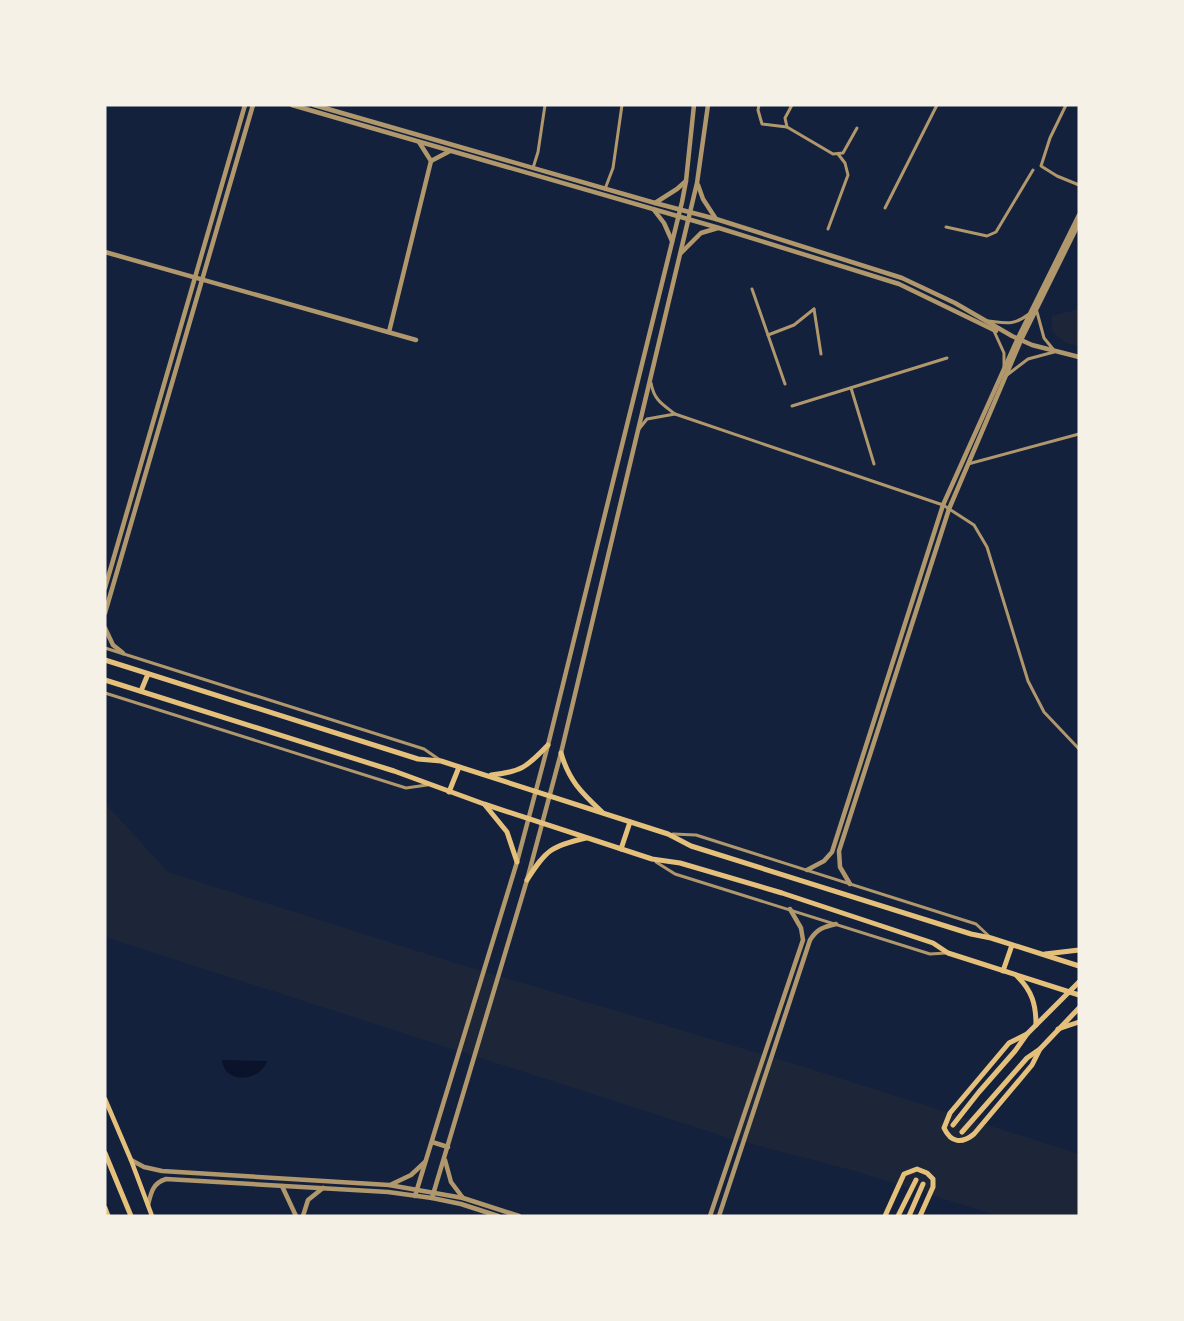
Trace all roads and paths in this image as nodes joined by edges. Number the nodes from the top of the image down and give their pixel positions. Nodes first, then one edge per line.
1 (245, 105) edge
2 (253, 105) edge
3 (292, 105) edge
4 (314, 105) edge
5 (545, 105) edge
6 (622, 105) edge
7 (694, 105) edge
8 (708, 105) edge
9 (759, 105) edge
10 (792, 105) edge
11 (937, 105) edge
12 (1066, 105) edge
13 (787, 127) junction
14 (857, 128) dead end
15 (419, 141) junction
16 (450, 150) junction
17 (838, 154) junction
18 (431, 161) junction
19 (533, 168) junction
20 (1033, 170) dead end
21 (686, 181) junction
22 (697, 183) junction
23 (1079, 185) edge
24 (605, 189) junction
25 (654, 206) junction
26 (885, 208) dead end
27 (690, 212) junction
28 (1079, 215) edge
29 (678, 216) junction
30 (689, 219) junction
31 (716, 219) junction
32 (1079, 223) edge
33 (946, 227) dead end
34 (719, 228) junction
35 (828, 229) dead end
36 (672, 241) junction
37 (105, 252) edge
38 (681, 253) junction
39 (663, 278) junction
40 (195, 279) junction
41 (202, 281) junction
42 (674, 281) junction
43 (752, 289) dead end
44 (1036, 310) junction
45 (1031, 313) junction
46 (988, 323) junction
47 (389, 332) junction
48 (768, 335) junction
49 (416, 340) dead end
50 (1019, 340) junction
51 (1055, 351) junction
52 (821, 354) dead end
53 (1079, 357) edge
54 (947, 358) dead end
55 (1004, 369) junction
56 (1005, 376) junction
57 (651, 381) junction
58 (785, 384) dead end
59 (851, 388) junction
60 (792, 406) dead end
61 (675, 414) junction
62 (639, 429) junction
63 (1079, 434) edge
64 (874, 464) dead end
65 (967, 464) junction
66 (943, 505) junction
67 (949, 509) junction
68 (105, 588) edge
69 (105, 612) edge
70 (105, 628) edge
71 (105, 648) edge
72 (123, 653) junction
73 (105, 660) edge
74 (148, 674) junction
75 (105, 680) edge
76 (141, 691) junction
77 (105, 693) edge
78 (548, 745) junction
79 (1079, 749) edge
80 (561, 753) junction
81 (441, 761) junction
82 (459, 767) junction
83 (486, 776) junction
84 (429, 785) junction
85 (449, 792) junction
86 (535, 792) junction
87 (550, 796) junction
88 (484, 804) junction
89 (603, 814) junction
90 (528, 819) junction
91 (630, 822) junction
92 (543, 824) junction
93 (668, 834) junction
94 (586, 838) junction
95 (621, 849) junction
96 (652, 859) junction
97 (517, 862) junction
98 (807, 870) junction
99 (527, 880) junction
100 (850, 884) junction
101 (790, 909) junction
102 (836, 924) junction
103 (991, 938) junction
104 (1012, 945) junction
105 (1079, 950) edge
106 (948, 953) junction
107 (1043, 955) junction
108 (1079, 966) edge
109 (1003, 971) junction
110 (1016, 975) junction
111 (1079, 982) edge
112 (1069, 992) junction
113 (1079, 994) edge
114 (1079, 1008) edge
115 (1079, 1022) edge
116 (1036, 1025) junction
117 (1057, 1029) junction
118 (1027, 1034) junction
119 (1040, 1049) junction
120 (105, 1099) edge
121 (953, 1125) dead end
122 (962, 1132) dead end
123 (432, 1142) junction
124 (448, 1147) junction
125 (105, 1153) edge
126 (445, 1157) junction
127 (131, 1160) junction
128 (427, 1160) junction
129 (916, 1180) dead end
130 (923, 1184) dead end
131 (389, 1185) junction
132 (282, 1186) junction
133 (323, 1188) junction
134 (418, 1189) junction
135 (434, 1191) junction
136 (416, 1196) junction
137 (432, 1198) junction
138 (463, 1198) junction
139 (148, 1206) junction
140 (105, 1208) edge
141 (108, 1216) edge
142 (131, 1216) edge
143 (152, 1216) edge
144 (296, 1216) edge
145 (303, 1216) edge
146 (498, 1216) edge
147 (519, 1216) edge
148 (710, 1216) edge
149 (719, 1216) edge
150 (885, 1216) edge
151 (898, 1216) edge
152 (909, 1216) edge
153 (920, 1216) edge

1 - 40 street
2 - 41 street
3 - 15 street
4 - 19 street
5 - 19 street
6 - 24 street
7 - 21 street
8 - 22 street
9 - 13 street
10 - 13 street
11 - 26 street
12 - 23 street
13 - 17 street
14 - 17 street
15 - 16 street
15 - 18 street
16 - 18 street
16 - 25 street
17 - 35 street
18 - 47 street
19 - 24 street
20 - 33 street
21 - 25 street
21 - 29 street
22 - 27 street
22 - 31 street
24 - 25 street
25 - 27 street
25 - 29 street
25 - 36 street
27 - 30 street
27 - 31 street
28 - 45 street
29 - 30 street
29 - 36 street
30 - 34 street
30 - 38 street
31 - 46 street
32 - 44 street
34 - 38 street
34 - 50 street
36 - 39 street
37 - 40 street
38 - 42 street
39 - 42 street
39 - 78 street
40 - 41 street
40 - 68 street
41 - 47 street
41 - 69 street
42 - 57 street
43 - 48 street
44 - 50 street
44 - 51 street
45 - 46 street
45 - 50 street
46 - 50 street
46 - 55 street
47 - 49 street
48 - 52 street
48 - 58 street
50 - 51 street
50 - 55 street
50 - 56 street
51 - 53 street
51 - 56 street
54 - 59 street
55 - 66 street
56 - 65 street
57 - 61 street
57 - 62 street
59 - 60 street
59 - 64 street
61 - 62 street
61 - 66 street
62 - 80 street
63 - 65 street
65 - 67 street
66 - 67 street
66 - 98 street
67 - 79 street
67 - 100 street
70 - 72 street
71 - 72 street
72 - 81 street
73 - 74 main road
74 - 76 main road
74 - 81 main road
75 - 76 main road
76 - 84 main road
77 - 84 street
78 - 83 main road
78 - 86 street
80 - 87 street
80 - 89 main road
81 - 82 main road
82 - 83 main road
82 - 85 main road
83 - 86 main road
84 - 85 main road
85 - 88 main road
86 - 87 main road
86 - 90 street
87 - 89 main road
87 - 92 street
88 - 90 main road
88 - 97 main road
89 - 91 main road
90 - 92 main road
90 - 97 street
91 - 93 main road
91 - 95 main road
92 - 94 main road
92 - 99 street
93 - 98 street
93 - 103 main road
94 - 95 main road
94 - 99 main road
95 - 96 main road
96 - 101 street
96 - 106 main road
97 - 123 street
98 - 100 street
99 - 124 street
100 - 103 street
101 - 102 street
101 - 148 street
102 - 106 street
102 - 149 street
103 - 104 main road
104 - 107 main road
104 - 109 main road
105 - 107 main road
106 - 109 main road
107 - 108 main road
109 - 110 main road
110 - 112 main road
110 - 116 main road
111 - 112 main road
112 - 113 main road
112 - 116 main road
114 - 117 main road
115 - 117 main road
116 - 118 main road
117 - 119 main road
118 - 119 main road
118 - 121 main road
119 - 122 main road
120 - 127 main road
123 - 124 street
123 - 128 street
124 - 126 street
125 - 142 main road
126 - 135 street
126 - 138 street
127 - 131 street
127 - 139 main road
128 - 131 street
128 - 134 street
129 - 151 main road
130 - 152 main road
131 - 134 street
132 - 133 street
132 - 139 street
132 - 144 street
133 - 136 street
133 - 145 street
134 - 135 street
134 - 136 street
135 - 137 street
135 - 138 street
136 - 137 street
137 - 146 street
138 - 147 street
139 - 143 main road
140 - 141 main road
150 - 153 main road

